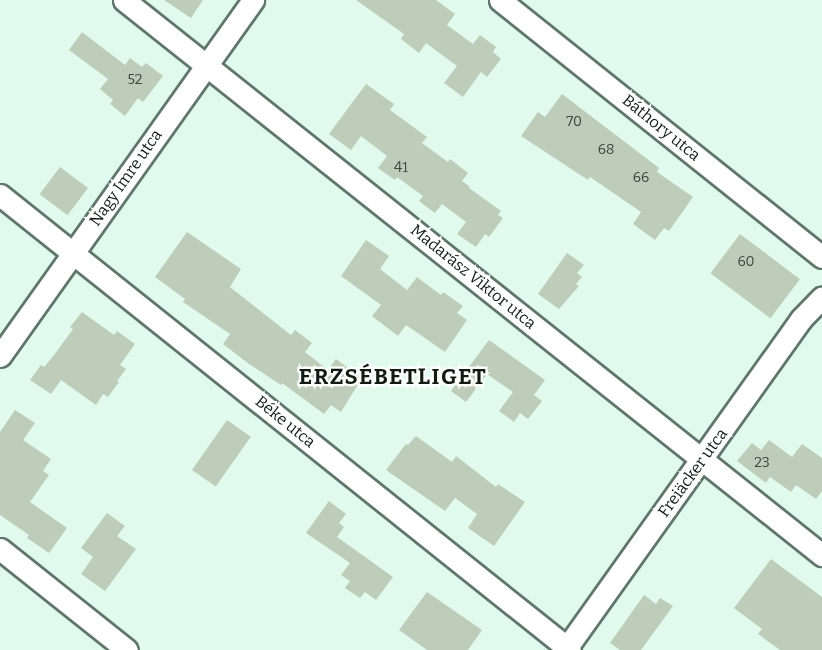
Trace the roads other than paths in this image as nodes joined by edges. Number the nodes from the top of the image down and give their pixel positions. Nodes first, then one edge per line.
1 (124, 0) edge
2 (253, 0) edge
3 (500, 0) edge
4 (206, 64) junction
5 (0, 195) edge
6 (73, 252) junction
7 (822, 257) edge
8 (822, 297) edge
9 (0, 356) edge
10 (702, 459) junction
11 (0, 549) edge
12 (822, 555) edge
13 (567, 649) edge
14 (127, 650) edge

1 - 4 street, Madarász Viktor utca
2 - 4 street, Nagy Imre utca
3 - 7 street, Báthory utca
4 - 6 street, Nagy Imre utca
4 - 10 street, Madarász Viktor utca
5 - 6 street, Béke utca
6 - 9 street, Nagy Imre utca
6 - 13 street, Béke utca
8 - 10 street, Freiäcker utca
10 - 12 street, Madarász Viktor utca
10 - 13 street, Freiäcker utca
11 - 14 street

